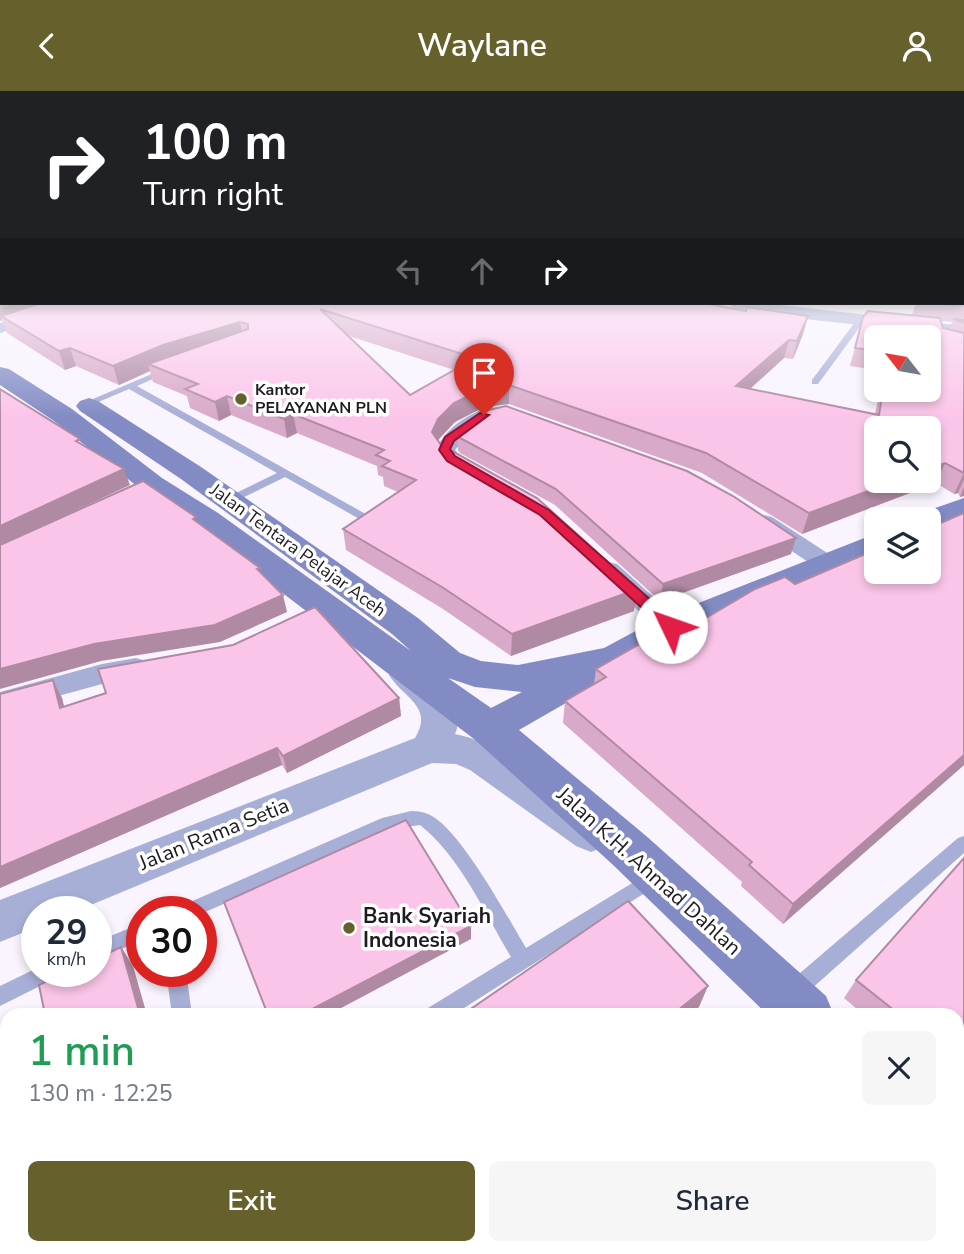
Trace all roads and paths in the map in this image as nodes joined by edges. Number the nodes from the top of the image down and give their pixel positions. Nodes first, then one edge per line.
1 (55, 309) edge
2 (751, 309) edge
3 (880, 309) edge
4 (868, 321) junction
5 (0, 328) edge
6 (964, 331) edge
7 (0, 347) edge
8 (185, 364) edge
9 (5, 381) edge
10 (815, 382) dead end
11 (130, 386) junction
12 (74, 410) junction
13 (508, 412) edge
14 (285, 473) junction
15 (491, 481) edge
16 (228, 501) junction
17 (964, 507) edge
18 (749, 513) edge
19 (941, 516) edge
20 (367, 519) edge
21 (864, 548) edge
22 (594, 556) edge
23 (826, 563) junction
24 (671, 627) junction
25 (376, 643) junction
26 (617, 658) junction
27 (164, 663) edge
28 (0, 702) edge
29 (489, 728) junction
30 (429, 748) junction
31 (964, 843) edge
32 (643, 863) junction
33 (217, 899) edge
34 (0, 921) edge
35 (524, 961) junction
36 (21, 986) edge
37 (178, 987) edge
38 (0, 996) edge
39 (181, 1008) edge
40 (447, 1008) edge
41 (787, 1008) edge
42 (789, 1008) edge

1 - 5 street
2 - 4 street
3 - 4 street
4 - 6 street
4 - 10 lane
7 - 12 main road, Jalan Tentara Pelajar Aceh
8 - 11 lane
9 - 12 main road, Jalan Tentara Pelajar Aceh
11 - 12 lane
11 - 14 lane
12 - 16 main road, Jalan Tentara Pelajar Aceh
12 - 25 main road, Jalan Tentara Pelajar Aceh
13 - 15 street
14 - 16 lane
14 - 20 lane
16 - 26 main road, Jalan Tentara Pelajar Aceh
17 - 19 main road
18 - 23 street
21 - 23 main road
22 - 24 street
23 - 24 main road
24 - 26 main road
25 - 29 main road, Jalan Tentara Pelajar Aceh
25 - 30 street
26 - 29 main road
27 - 28 street
29 - 32 main road, Jalan K.H. Ahmad Dahlan
30 - 32 street
30 - 34 street, Jalan Rama Setia
31 - 42 lane
32 - 35 lane
32 - 41 main road, Jalan K.H. Ahmad Dahlan
33 - 35 lane
35 - 40 lane
36 - 38 lane
37 - 39 lane

